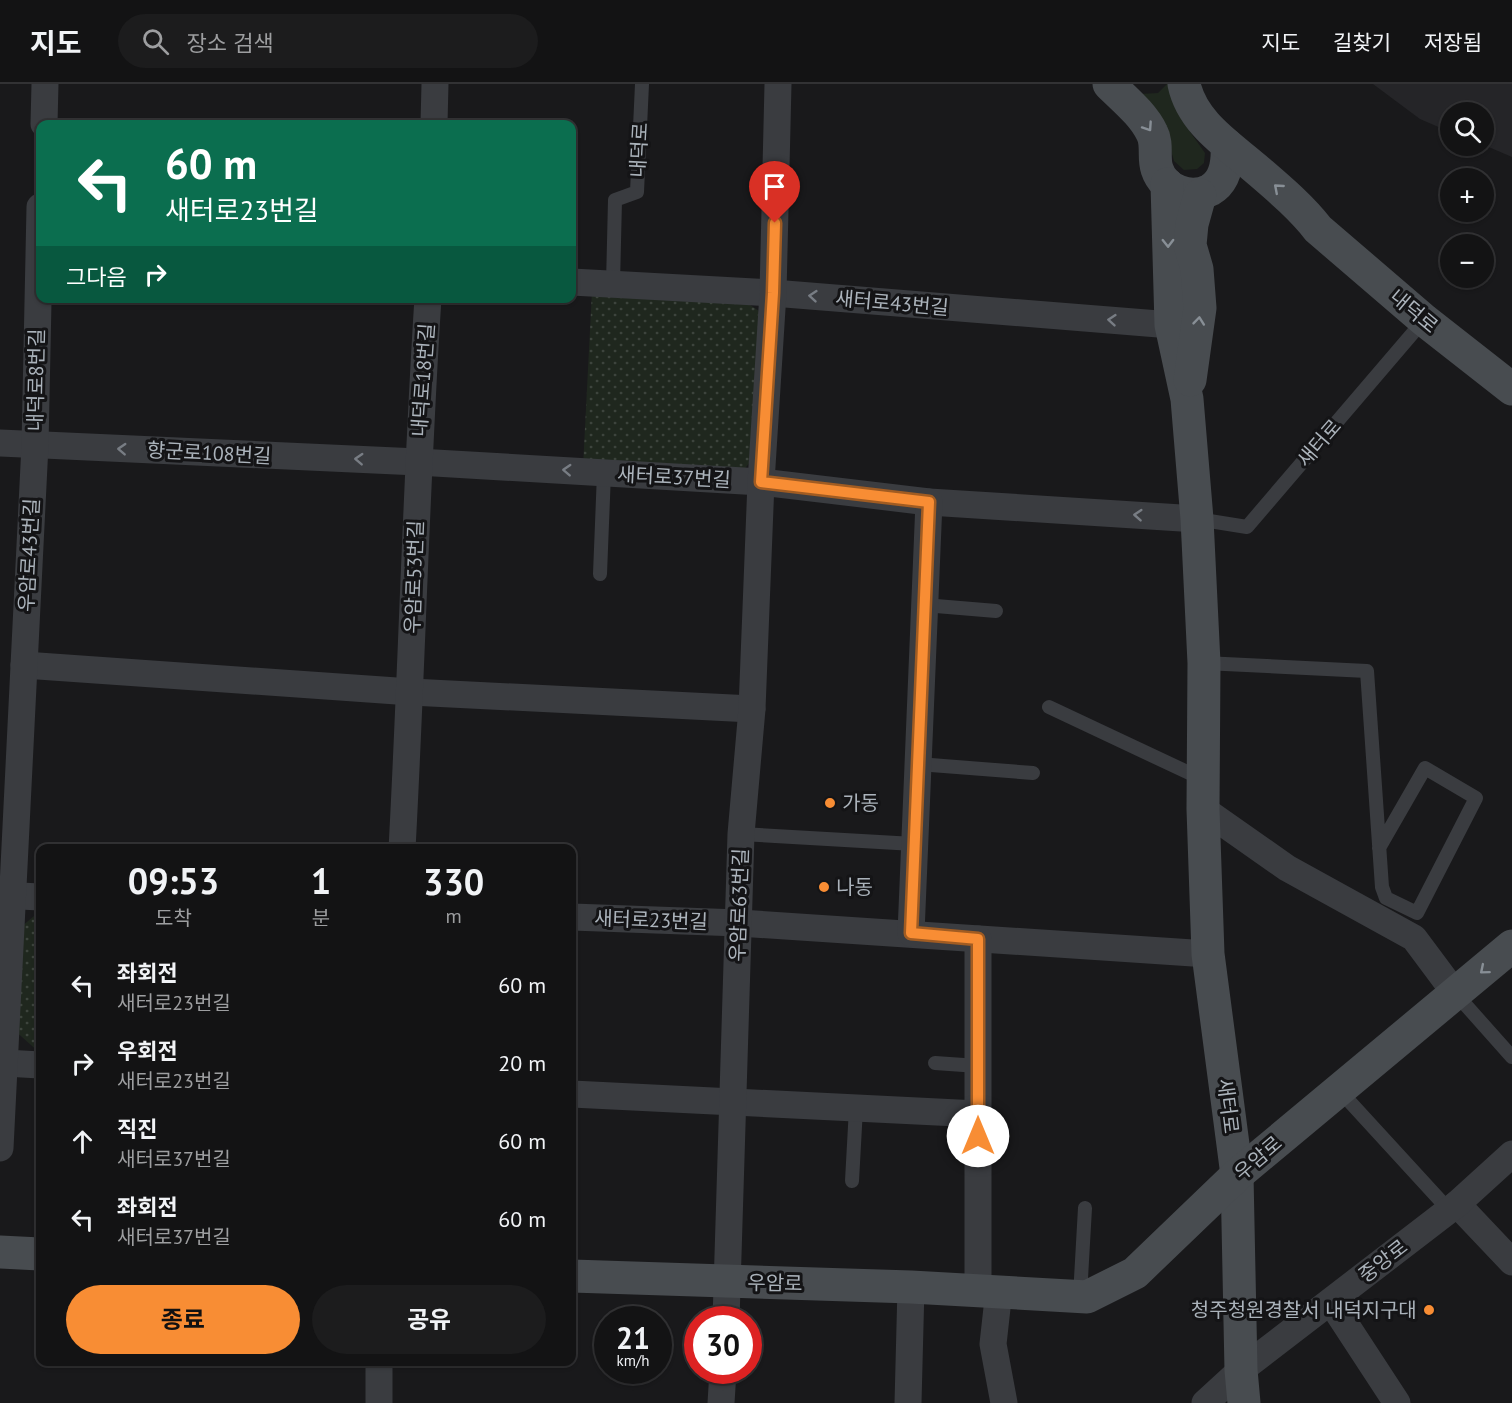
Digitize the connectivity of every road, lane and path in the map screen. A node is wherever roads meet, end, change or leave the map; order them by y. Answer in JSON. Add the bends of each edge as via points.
{"nodes":[{"id":1,"x":45,"y":84,"type":"edge"},
{"id":2,"x":435,"y":84,"type":"edge"},
{"id":3,"x":642,"y":84,"type":"edge"},
{"id":4,"x":778,"y":84,"type":"edge"},
{"id":5,"x":1109,"y":84,"type":"edge"},
{"id":6,"x":1119,"y":84,"type":"edge"},
{"id":7,"x":1127,"y":84,"type":"edge"},
{"id":8,"x":1184,"y":84,"type":"edge"},
{"id":9,"x":44,"y":120,"type":"edge"},
{"id":10,"x":434,"y":120,"type":"edge"},
{"id":11,"x":1226,"y":159,"type":"junction"},
{"id":12,"x":1167,"y":184,"type":"junction"},
{"id":13,"x":1200,"y":195,"type":"junction"},
{"id":14,"x":576,"y":282,"type":"edge"},
{"id":15,"x":613,"y":284,"type":"junction"},
{"id":16,"x":773,"y":293,"type":"junction"},
{"id":17,"x":39,"y":303,"type":"edge"},
{"id":18,"x":428,"y":303,"type":"edge"},
{"id":19,"x":1424,"y":320,"type":"junction"},
{"id":20,"x":1171,"y":325,"type":"junction"},
{"id":21,"x":1512,"y":389,"type":"edge"},
{"id":22,"x":1187,"y":399,"type":"junction"},
{"id":23,"x":0,"y":443,"type":"edge"},
{"id":24,"x":35,"y":445,"type":"junction"},
{"id":25,"x":418,"y":462,"type":"junction"},
{"id":26,"x":603,"y":472,"type":"junction"},
{"id":27,"x":761,"y":482,"type":"junction"},
{"id":28,"x":929,"y":502,"type":"junction"},
{"id":29,"x":1197,"y":519,"type":"junction"},
{"id":30,"x":600,"y":574,"type":"dead end"},
{"id":31,"x":924,"y":605,"type":"junction"},
{"id":32,"x":996,"y":611,"type":"dead end"},
{"id":33,"x":1204,"y":663,"type":"junction"},
{"id":34,"x":24,"y":665,"type":"junction"},
{"id":35,"x":411,"y":692,"type":"junction"},
{"id":36,"x":1049,"y":707,"type":"dead end"},
{"id":37,"x":752,"y":709,"type":"junction"},
{"id":38,"x":918,"y":764,"type":"junction"},
{"id":39,"x":1033,"y":773,"type":"dead end"},
{"id":40,"x":1203,"y":795,"type":"junction"},
{"id":41,"x":741,"y":834,"type":"junction"},
{"id":42,"x":402,"y":844,"type":"edge"},
{"id":43,"x":915,"y":844,"type":"junction"},
{"id":44,"x":1379,"y":848,"type":"junction"},
{"id":45,"x":6,"y":895,"type":"edge"},
{"id":46,"x":36,"y":897,"type":"edge"},
{"id":47,"x":576,"y":917,"type":"edge"},
{"id":48,"x":739,"y":923,"type":"junction"},
{"id":49,"x":911,"y":933,"type":"junction"},
{"id":50,"x":978,"y":939,"type":"junction"},
{"id":51,"x":1512,"y":946,"type":"edge"},
{"id":52,"x":1208,"y":954,"type":"junction"},
{"id":53,"x":1455,"y":993,"type":"junction"},
{"id":54,"x":1512,"y":1057,"type":"edge"},
{"id":55,"x":5,"y":1063,"type":"junction"},
{"id":56,"x":935,"y":1063,"type":"dead end"},
{"id":57,"x":36,"y":1065,"type":"edge"},
{"id":58,"x":978,"y":1066,"type":"junction"},
{"id":59,"x":1338,"y":1090,"type":"junction"},
{"id":60,"x":582,"y":1094,"type":"edge"},
{"id":61,"x":734,"y":1101,"type":"junction"},
{"id":62,"x":856,"y":1108,"type":"junction"},
{"id":63,"x":978,"y":1114,"type":"junction"},
{"id":64,"x":0,"y":1148,"type":"edge"},
{"id":65,"x":1512,"y":1154,"type":"edge"},
{"id":66,"x":1237,"y":1175,"type":"junction"},
{"id":67,"x":852,"y":1181,"type":"dead end"},
{"id":68,"x":1453,"y":1207,"type":"junction"},
{"id":69,"x":1085,"y":1208,"type":"dead end"},
{"id":70,"x":0,"y":1252,"type":"edge"},
{"id":71,"x":36,"y":1254,"type":"edge"},
{"id":72,"x":1512,"y":1262,"type":"edge"},
{"id":73,"x":576,"y":1276,"type":"edge"},
{"id":74,"x":729,"y":1282,"type":"junction"},
{"id":75,"x":911,"y":1287,"type":"junction"},
{"id":76,"x":988,"y":1290,"type":"junction"},
{"id":77,"x":1080,"y":1296,"type":"junction"},
{"id":78,"x":1331,"y":1302,"type":"junction"},
{"id":79,"x":727,"y":1306,"type":"edge"},
{"id":80,"x":379,"y":1366,"type":"edge"},
{"id":81,"x":1241,"y":1370,"type":"junction"},
{"id":82,"x":722,"y":1384,"type":"edge"},
{"id":83,"x":379,"y":1403,"type":"edge"},
{"id":84,"x":720,"y":1403,"type":"edge"},
{"id":85,"x":908,"y":1403,"type":"edge"},
{"id":86,"x":1004,"y":1403,"type":"edge"},
{"id":87,"x":1205,"y":1403,"type":"edge"},
{"id":88,"x":1244,"y":1403,"type":"edge"},
{"id":89,"x":1397,"y":1403,"type":"edge"}],
"edges":[{"from":1,"to":9,"type":"street"},
{"from":2,"to":10,"type":"street"},
{"from":3,"to":15,"type":"lane","name":"내덕로","via":[[638,192],[615,200]]},
{"from":4,"to":16,"type":"street","name":"우암로63번길"},
{"from":5,"to":12,"type":"street","one_way":true,"via":[[1153,133],[1157,172]]},
{"from":6,"to":7,"type":"street"},
{"from":8,"to":11,"type":"street","name":"내덕로","via":[[1197,115]]},
{"from":11,"to":13,"type":"street","via":[[1214,188]]},
{"from":11,"to":19,"type":"street","name":"내덕로","via":[[1304,211],[1318,229]]},
{"from":12,"to":13,"type":"street","via":[[1185,195]]},
{"from":12,"to":20,"type":"street","one_way":true},
{"from":22,"to":13,"type":"street","one_way":true,"via":[[1200,308],[1197,269],[1190,245]]},
{"from":14,"to":15,"type":"street","name":"새터로43번길"},
{"from":15,"to":16,"type":"street","name":"새터로43번길"},
{"from":20,"to":16,"type":"street","name":"새터로43번길","one_way":true},
{"from":16,"to":27,"type":"street","name":"우암로63번길"},
{"from":17,"to":24,"type":"street","name":"내덕로8번길"},
{"from":18,"to":25,"type":"street","name":"내덕로18번길"},
{"from":19,"to":21,"type":"street","name":"내덕로"},
{"from":19,"to":29,"type":"lane","name":"새터로","via":[[1247,527]]},
{"from":20,"to":22,"type":"street"},
{"from":22,"to":29,"type":"street","name":"새터로"},
{"from":23,"to":24,"type":"street","name":"향군로108번길"},
{"from":25,"to":24,"type":"street","name":"향군로108번길","one_way":true},
{"from":24,"to":34,"type":"street","name":"우암로43번길"},
{"from":26,"to":25,"type":"street","name":"새터로37번길","one_way":true},
{"from":25,"to":35,"type":"street","name":"우암로53번길"},
{"from":26,"to":27,"type":"street","name":"새터로37번길"},
{"from":26,"to":30,"type":"lane"},
{"from":27,"to":28,"type":"street","name":"새터로37번길"},
{"from":27,"to":37,"type":"street","name":"우암로63번길"},
{"from":29,"to":28,"type":"street","name":"새터로37번길","one_way":true},
{"from":28,"to":31,"type":"street"},
{"from":29,"to":33,"type":"street","name":"새터로"},
{"from":31,"to":32,"type":"lane"},
{"from":31,"to":38,"type":"street"},
{"from":33,"to":40,"type":"street","name":"새터로"},
{"from":33,"to":44,"type":"lane","via":[[1367,671]]},
{"from":34,"to":35,"type":"street"},
{"from":34,"to":45,"type":"street","name":"우암로43번길"},
{"from":35,"to":37,"type":"street"},
{"from":35,"to":42,"type":"street","name":"우암로53번길"},
{"from":36,"to":40,"type":"lane"},
{"from":37,"to":41,"type":"street","name":"우암로63번길"},
{"from":38,"to":39,"type":"lane"},
{"from":38,"to":43,"type":"street"},
{"from":40,"to":52,"type":"street","name":"새터로"},
{"from":40,"to":53,"type":"street","via":[[1287,868],[1414,938]]},
{"from":41,"to":43,"type":"lane"},
{"from":41,"to":48,"type":"street","name":"우암로63번길"},
{"from":43,"to":49,"type":"street"},
{"from":44,"to":44,"type":"lane","via":[[1386,898],[1417,913],[1476,798],[1425,768]]},
{"from":45,"to":46,"type":"street"},
{"from":45,"to":55,"type":"street","name":"우암로43번길"},
{"from":47,"to":48,"type":"street","name":"새터로23번길"},
{"from":48,"to":49,"type":"street","name":"새터로23번길"},
{"from":48,"to":61,"type":"street","name":"우암로63번길"},
{"from":49,"to":50,"type":"street","name":"새터로23번길"},
{"from":50,"to":52,"type":"street","name":"새터로23번길"},
{"from":50,"to":58,"type":"street"},
{"from":51,"to":53,"type":"street","name":"우암로","one_way":true},
{"from":52,"to":66,"type":"street","name":"새터로"},
{"from":53,"to":54,"type":"lane"},
{"from":53,"to":59,"type":"street","name":"우암로"},
{"from":55,"to":57,"type":"street"},
{"from":55,"to":64,"type":"street","name":"우암로43번길"},
{"from":56,"to":58,"type":"lane"},
{"from":58,"to":63,"type":"street"},
{"from":59,"to":66,"type":"street","name":"우암로"},
{"from":59,"to":68,"type":"lane"},
{"from":60,"to":61,"type":"street"},
{"from":61,"to":62,"type":"street"},
{"from":61,"to":74,"type":"street","name":"우암로63번길"},
{"from":62,"to":63,"type":"street"},
{"from":62,"to":67,"type":"lane"},
{"from":63,"to":76,"type":"street"},
{"from":65,"to":68,"type":"street","name":"중앙로"},
{"from":66,"to":77,"type":"street","name":"우암로","via":[[1135,1273],[1087,1297]]},
{"from":66,"to":81,"type":"street","name":"새터로"},
{"from":68,"to":72,"type":"street"},
{"from":68,"to":78,"type":"street","name":"중앙로"},
{"from":69,"to":77,"type":"lane"},
{"from":70,"to":71,"type":"street"},
{"from":73,"to":74,"type":"street","name":"우암로"},
{"from":74,"to":75,"type":"street","name":"우암로"},
{"from":74,"to":79,"type":"street","name":"우암로63번길"},
{"from":75,"to":76,"type":"street","name":"우암로"},
{"from":75,"to":85,"type":"street"},
{"from":76,"to":77,"type":"street","name":"우암로"},
{"from":76,"to":86,"type":"street"},
{"from":78,"to":81,"type":"street","name":"중앙로"},
{"from":78,"to":89,"type":"street"},
{"from":80,"to":83,"type":"street"},
{"from":81,"to":87,"type":"street","name":"중앙로"},
{"from":81,"to":88,"type":"street","name":"새터로"},
{"from":82,"to":84,"type":"street"}]}
